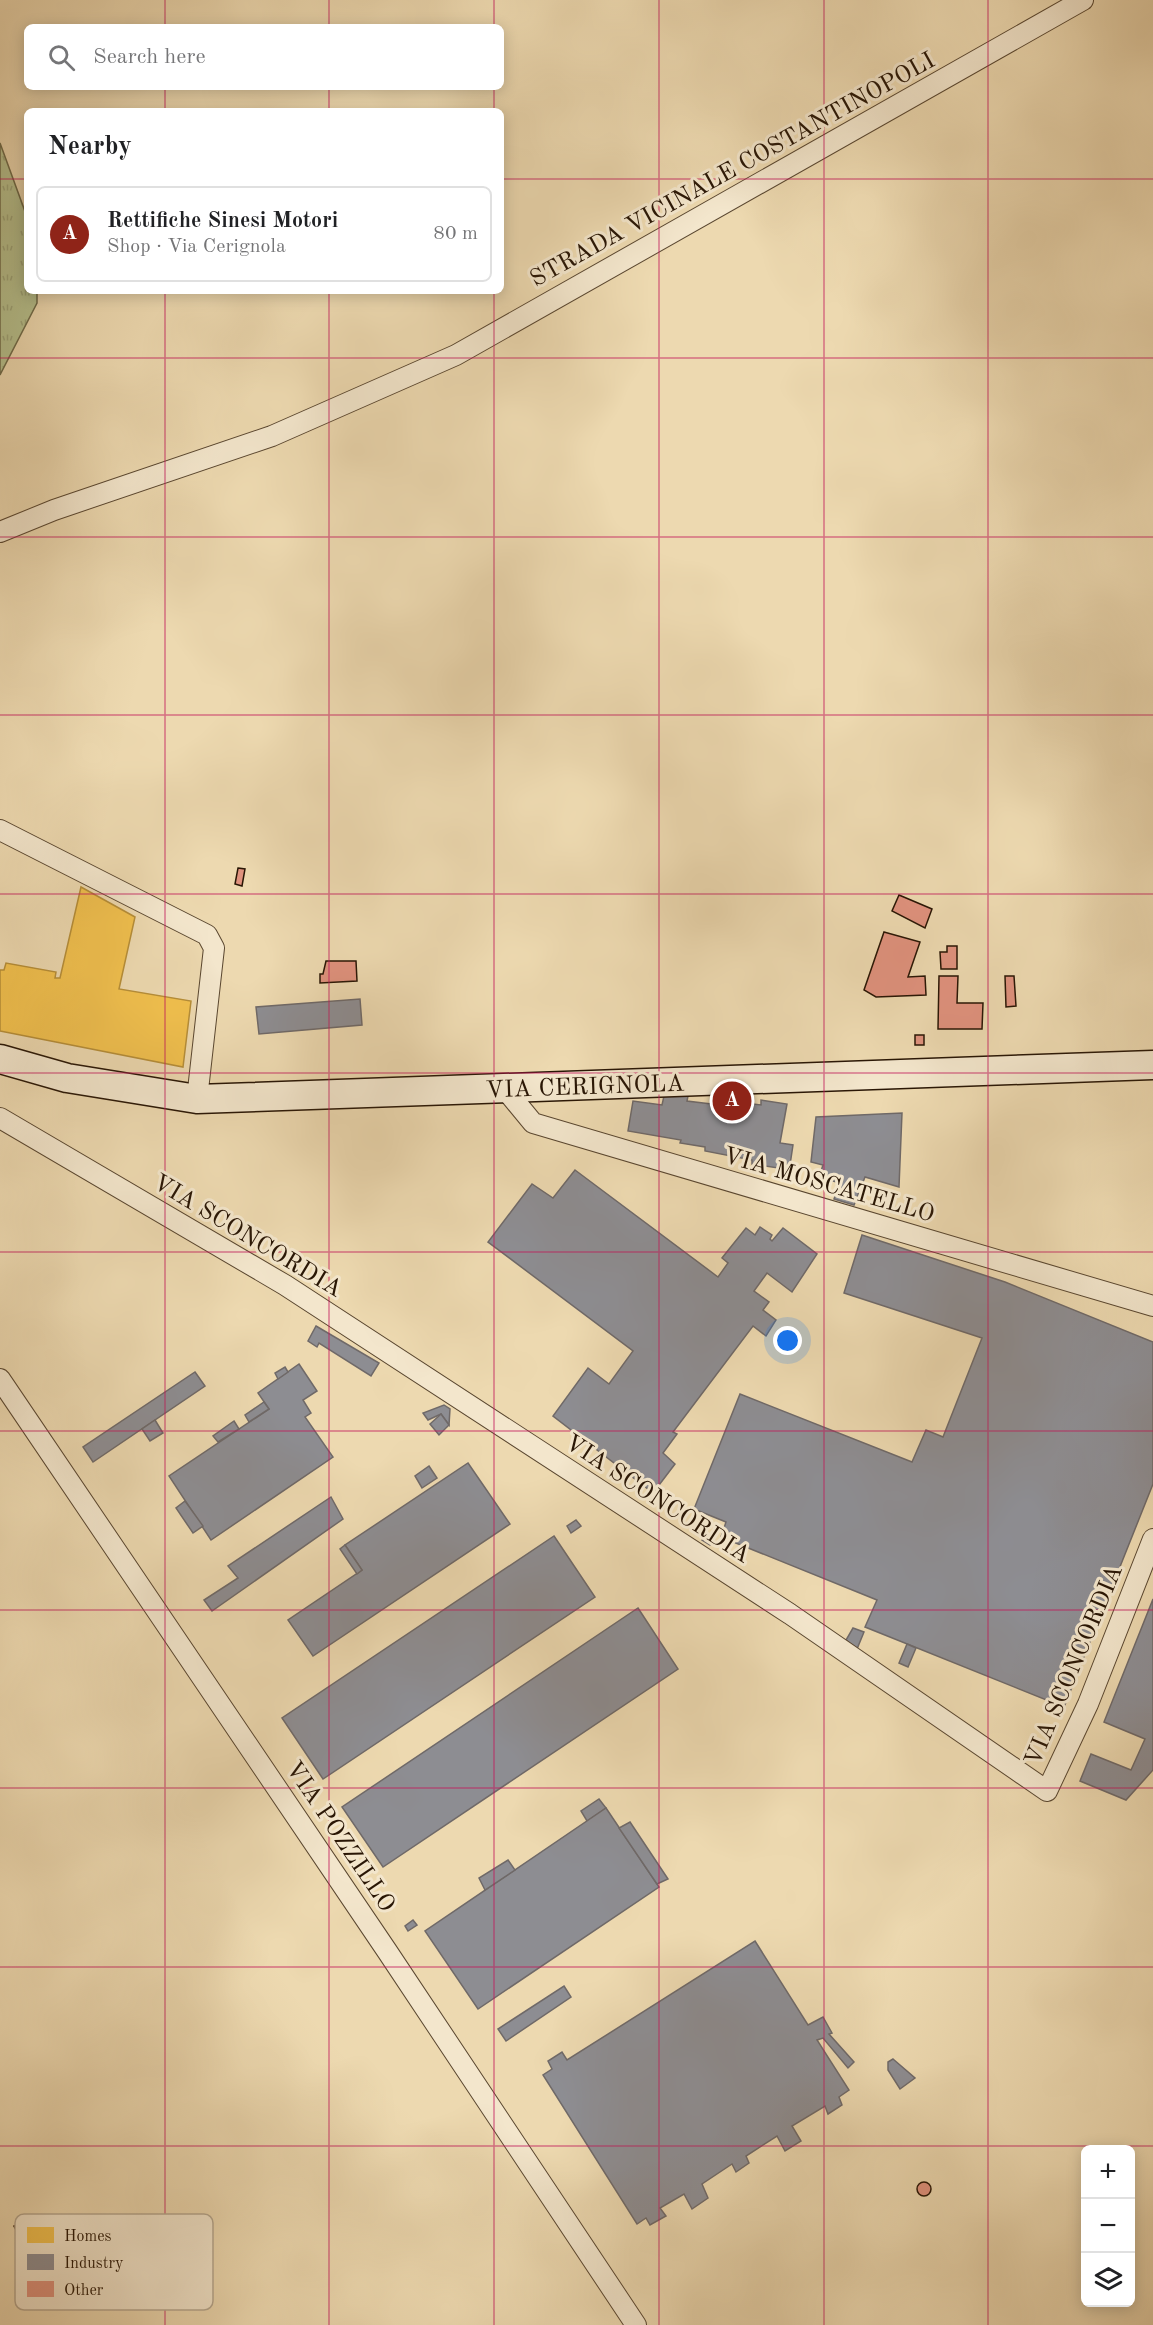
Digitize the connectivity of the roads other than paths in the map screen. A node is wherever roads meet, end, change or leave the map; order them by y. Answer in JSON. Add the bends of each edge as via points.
{"nodes":[{"id":1,"x":1083,"y":0,"type":"edge"},
{"id":2,"x":0,"y":532,"type":"edge"},
{"id":3,"x":0,"y":830,"type":"edge"},
{"id":4,"x":0,"y":1059,"type":"edge"},
{"id":5,"x":1153,"y":1065,"type":"edge"},
{"id":6,"x":505,"y":1089,"type":"junction"},
{"id":7,"x":198,"y":1099,"type":"junction"},
{"id":8,"x":0,"y":1118,"type":"edge"},
{"id":9,"x":1153,"y":1306,"type":"edge"},
{"id":10,"x":0,"y":1379,"type":"edge"},
{"id":11,"x":1153,"y":1539,"type":"edge"},
{"id":12,"x":636,"y":2325,"type":"edge"}],
"edges":[{"from":1,"to":2,"type":"street","name":"STRADA VICINALE COSTANTINOPOLI","via":[[456,355],[272,436]]},
{"from":3,"to":7,"type":"street","via":[[207,935],[214,948]]},
{"from":4,"to":7,"type":"street","name":"VIA CERIGNOLA","via":[[67,1078]]},
{"from":5,"to":6,"type":"street","name":"VIA CERIGNOLA"},
{"from":6,"to":7,"type":"street","name":"VIA CERIGNOLA"},
{"from":6,"to":9,"type":"street","name":"VIA MOSCATELLO","via":[[533,1123]]},
{"from":8,"to":11,"type":"street","name":"VIA SCONCORDIA","via":[[285,1285],[790,1614],[1047,1791],[1088,1704]]},
{"from":10,"to":12,"type":"street","name":"VIA POZZILLO"}]}
